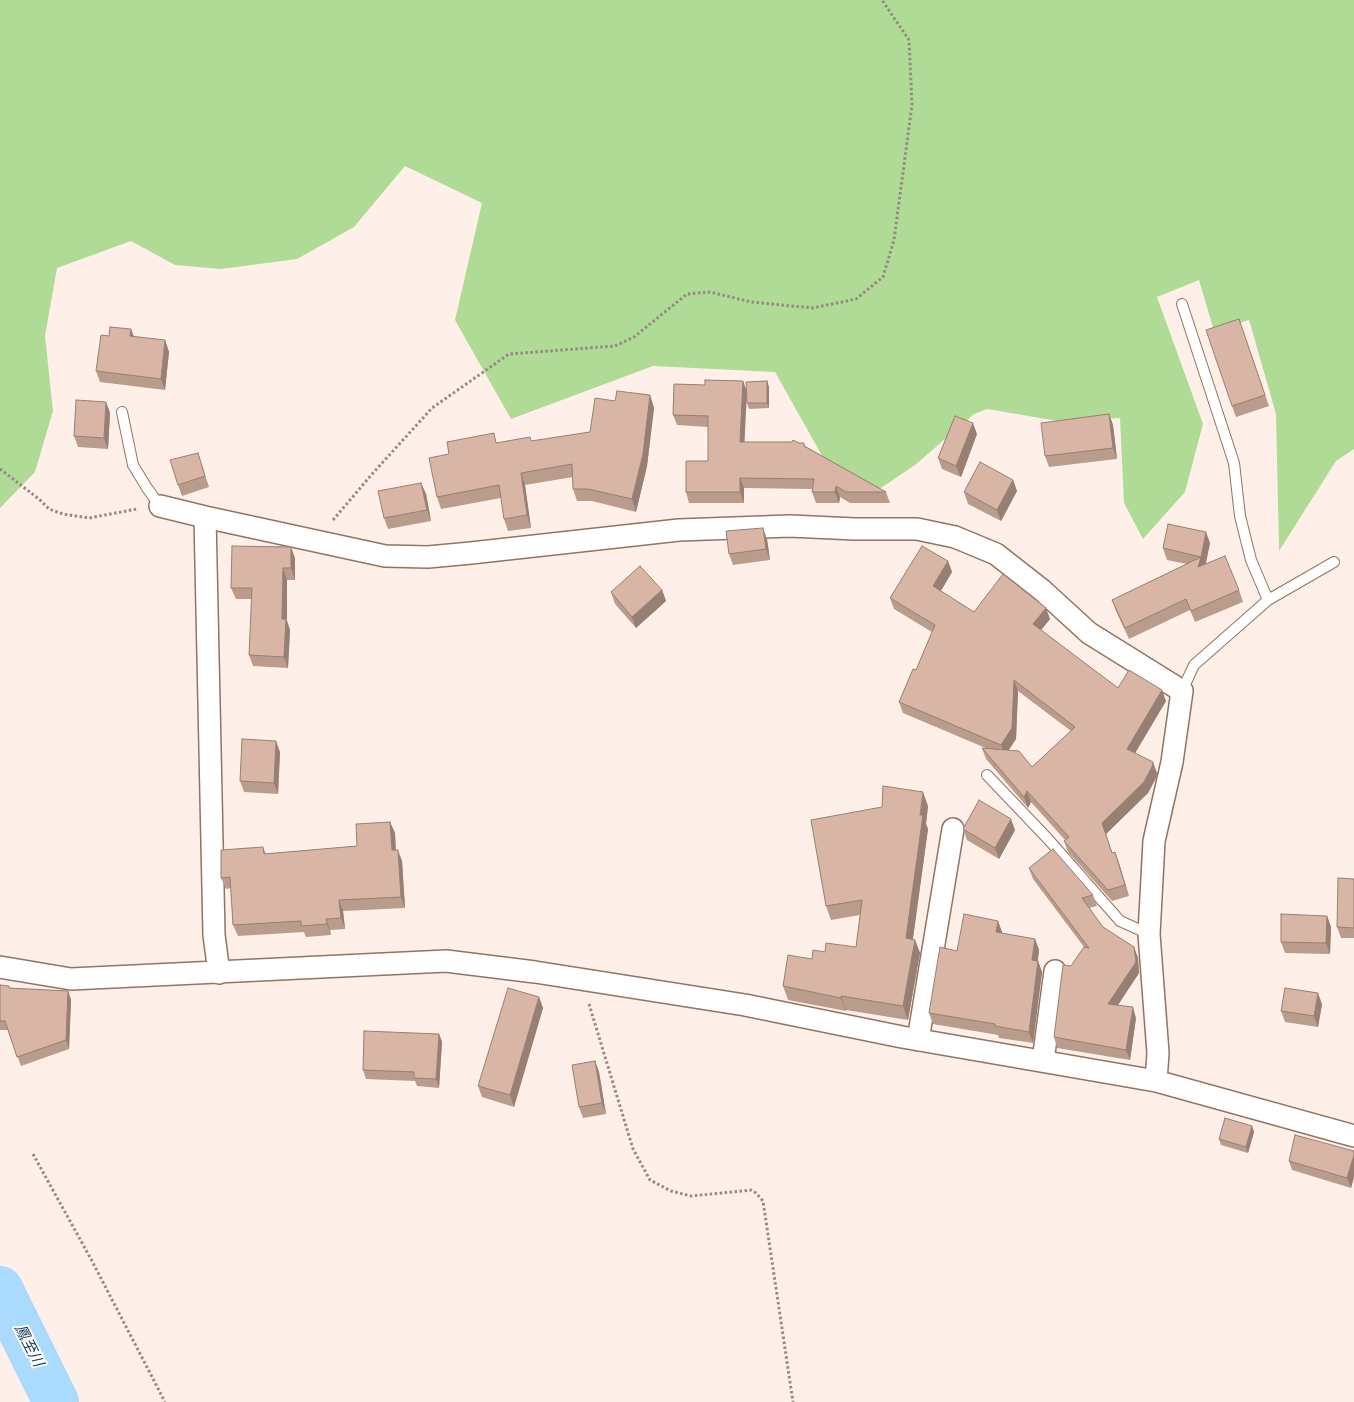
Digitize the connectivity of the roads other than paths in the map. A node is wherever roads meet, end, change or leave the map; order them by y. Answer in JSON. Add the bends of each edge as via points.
{"nodes":[{"id":1,"x":1182,"y":304,"type":"dead end"},
{"id":2,"x":122,"y":412,"type":"dead end"},
{"id":3,"x":160,"y":506,"type":"joint"},
{"id":4,"x":205,"y":516,"type":"junction"},
{"id":5,"x":1334,"y":562,"type":"dead end"},
{"id":6,"x":1268,"y":600,"type":"junction"},
{"id":7,"x":1182,"y":691,"type":"junction"},
{"id":8,"x":987,"y":775,"type":"dead end"},
{"id":9,"x":953,"y":829,"type":"dead end"},
{"id":10,"x":1149,"y":934,"type":"junction"},
{"id":11,"x":0,"y":967,"type":"edge"},
{"id":12,"x":1055,"y":971,"type":"dead end"},
{"id":13,"x":219,"y":973,"type":"junction"},
{"id":14,"x":918,"y":1040,"type":"junction"},
{"id":15,"x":1043,"y":1061,"type":"junction"},
{"id":16,"x":1156,"y":1081,"type":"junction"},
{"id":17,"x":1354,"y":1136,"type":"edge"}],
"edges":[{"from":1,"to":6,"type":"lane","via":[[1234,464],[1240,516],[1251,560]]},
{"from":2,"to":3,"type":"lane","via":[[133,466]]},
{"from":3,"to":4,"type":"street"},
{"from":4,"to":7,"type":"street","via":[[385,556],[428,557],[678,530],[790,526],[916,529],[955,537],[996,554],[1089,633]]},
{"from":4,"to":13,"type":"street","via":[[214,935]]},
{"from":5,"to":6,"type":"lane"},
{"from":6,"to":7,"type":"lane","via":[[1194,665]]},
{"from":7,"to":10,"type":"street","via":[[1172,762],[1154,841]]},
{"from":8,"to":10,"type":"lane","via":[[1120,921]]},
{"from":9,"to":14,"type":"street"},
{"from":10,"to":16,"type":"street","via":[[1158,1054]]},
{"from":11,"to":13,"type":"street","via":[[72,979]]},
{"from":12,"to":15,"type":"street"},
{"from":13,"to":14,"type":"street","via":[[446,961],[745,1006]]},
{"from":14,"to":15,"type":"street"},
{"from":15,"to":16,"type":"street"},
{"from":16,"to":17,"type":"street"}]}
